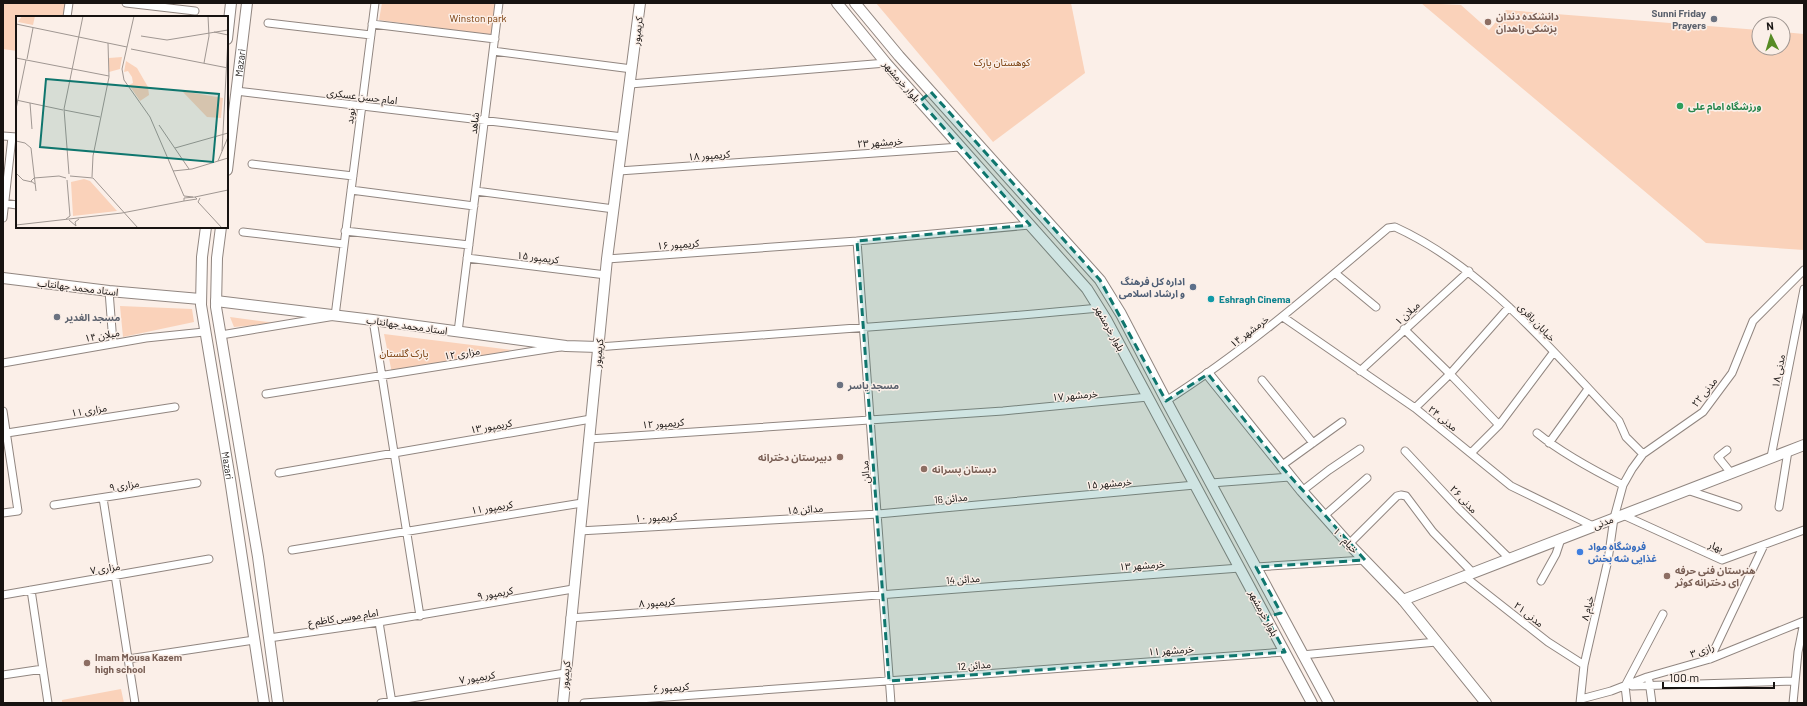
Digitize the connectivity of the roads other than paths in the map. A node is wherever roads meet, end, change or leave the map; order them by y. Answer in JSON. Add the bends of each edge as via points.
{"nodes":[{"id":1,"x":69,"y":3,"type":"edge"},
{"id":2,"x":126,"y":3,"type":"edge"},
{"id":3,"x":231,"y":3,"type":"edge"},
{"id":4,"x":247,"y":3,"type":"edge"},
{"id":5,"x":375,"y":3,"type":"edge"},
{"id":6,"x":499,"y":3,"type":"edge"},
{"id":7,"x":640,"y":3,"type":"edge"},
{"id":8,"x":837,"y":3,"type":"edge"},
{"id":9,"x":855,"y":3,"type":"edge"},
{"id":10,"x":195,"y":11,"type":"dead end"},
{"id":11,"x":67,"y":16,"type":"edge"},
{"id":12,"x":268,"y":22,"type":"dead end"},
{"id":13,"x":372,"y":24,"type":"junction"},
{"id":14,"x":228,"y":30,"type":"edge"},
{"id":15,"x":371,"y":35,"type":"junction"},
{"id":16,"x":495,"y":39,"type":"junction"},
{"id":17,"x":493,"y":51,"type":"junction"},
{"id":18,"x":886,"y":63,"type":"junction"},
{"id":19,"x":632,"y":69,"type":"junction"},
{"id":20,"x":630,"y":84,"type":"junction"},
{"id":21,"x":236,"y":92,"type":"junction"},
{"id":22,"x":931,"y":92,"type":"junction"},
{"id":23,"x":920,"y":101,"type":"junction"},
{"id":24,"x":362,"y":106,"type":"junction"},
{"id":25,"x":485,"y":120,"type":"junction"},
{"id":26,"x":3,"y":136,"type":"edge"},
{"id":27,"x":15,"y":137,"type":"edge"},
{"id":28,"x":623,"y":137,"type":"junction"},
{"id":29,"x":960,"y":147,"type":"junction"},
{"id":30,"x":800,"y":158,"type":"joint"},
{"id":31,"x":228,"y":161,"type":"edge"},
{"id":32,"x":252,"y":164,"type":"dead end"},
{"id":33,"x":619,"y":171,"type":"junction"},
{"id":34,"x":352,"y":176,"type":"junction"},
{"id":35,"x":351,"y":190,"type":"junction"},
{"id":36,"x":476,"y":191,"type":"junction"},
{"id":37,"x":4,"y":204,"type":"edge"},
{"id":38,"x":16,"y":205,"type":"edge"},
{"id":39,"x":474,"y":206,"type":"junction"},
{"id":40,"x":614,"y":209,"type":"junction"},
{"id":41,"x":3,"y":218,"type":"edge"},
{"id":42,"x":1030,"y":225,"type":"junction"},
{"id":43,"x":1395,"y":227,"type":"joint"},
{"id":44,"x":206,"y":228,"type":"edge"},
{"id":45,"x":221,"y":228,"type":"edge"},
{"id":46,"x":345,"y":231,"type":"junction"},
{"id":47,"x":243,"y":232,"type":"dead end"},
{"id":48,"x":857,"y":241,"type":"junction"},
{"id":49,"x":344,"y":244,"type":"junction"},
{"id":50,"x":469,"y":246,"type":"junction"},
{"id":51,"x":467,"y":258,"type":"junction"},
{"id":52,"x":607,"y":259,"type":"junction"},
{"id":53,"x":1804,"y":270,"type":"edge"},
{"id":54,"x":1469,"y":271,"type":"junction"},
{"id":55,"x":1335,"y":273,"type":"junction"},
{"id":56,"x":606,"y":275,"type":"junction"},
{"id":57,"x":3,"y":278,"type":"edge"},
{"id":58,"x":1804,"y":288,"type":"edge"},
{"id":59,"x":109,"y":291,"type":"junction"},
{"id":60,"x":200,"y":299,"type":"junction"},
{"id":61,"x":216,"y":301,"type":"junction"},
{"id":62,"x":1376,"y":307,"type":"dead end"},
{"id":63,"x":1509,"y":307,"type":"junction"},
{"id":64,"x":1099,"y":308,"type":"junction"},
{"id":65,"x":335,"y":316,"type":"junction"},
{"id":66,"x":1283,"y":317,"type":"junction"},
{"id":67,"x":373,"y":320,"type":"junction"},
{"id":68,"x":863,"y":326,"type":"junction"},
{"id":69,"x":1404,"y":329,"type":"junction"},
{"id":70,"x":204,"y":332,"type":"junction"},
{"id":71,"x":458,"y":332,"type":"junction"},
{"id":72,"x":221,"y":335,"type":"junction"},
{"id":73,"x":113,"y":343,"type":"junction"},
{"id":74,"x":566,"y":346,"type":"junction"},
{"id":75,"x":598,"y":347,"type":"junction"},
{"id":76,"x":1553,"y":353,"type":"junction"},
{"id":77,"x":3,"y":363,"type":"edge"},
{"id":78,"x":1360,"y":370,"type":"junction"},
{"id":79,"x":1208,"y":374,"type":"junction"},
{"id":80,"x":1450,"y":374,"type":"junction"},
{"id":81,"x":382,"y":376,"type":"junction"},
{"id":82,"x":1262,"y":380,"type":"dead end"},
{"id":83,"x":1588,"y":389,"type":"junction"},
{"id":84,"x":266,"y":394,"type":"dead end"},
{"id":85,"x":1148,"y":397,"type":"junction"},
{"id":86,"x":1166,"y":401,"type":"junction"},
{"id":87,"x":175,"y":407,"type":"dead end"},
{"id":88,"x":1415,"y":408,"type":"junction"},
{"id":89,"x":3,"y":411,"type":"edge"},
{"id":90,"x":591,"y":420,"type":"junction"},
{"id":91,"x":871,"y":420,"type":"junction"},
{"id":92,"x":1342,"y":422,"type":"dead end"},
{"id":93,"x":1499,"y":425,"type":"junction"},
{"id":94,"x":6,"y":433,"type":"junction"},
{"id":95,"x":1537,"y":433,"type":"dead end"},
{"id":96,"x":589,"y":439,"type":"junction"},
{"id":97,"x":1313,"y":443,"type":"junction"},
{"id":98,"x":1550,"y":443,"type":"junction"},
{"id":99,"x":1804,"y":444,"type":"edge"},
{"id":100,"x":1360,"y":449,"type":"dead end"},
{"id":101,"x":1727,"y":450,"type":"dead end"},
{"id":102,"x":1405,"y":451,"type":"dead end"},
{"id":103,"x":1788,"y":451,"type":"junction"},
{"id":104,"x":394,"y":453,"type":"junction"},
{"id":105,"x":1471,"y":453,"type":"junction"},
{"id":106,"x":1643,"y":454,"type":"junction"},
{"id":107,"x":1771,"y":457,"type":"junction"},
{"id":108,"x":1281,"y":466,"type":"junction"},
{"id":109,"x":279,"y":473,"type":"dead end"},
{"id":110,"x":1731,"y":473,"type":"junction"},
{"id":111,"x":1290,"y":476,"type":"junction"},
{"id":112,"x":1367,"y":478,"type":"dead end"},
{"id":113,"x":197,"y":483,"type":"dead end"},
{"id":114,"x":1211,"y":483,"type":"junction"},
{"id":115,"x":1195,"y":485,"type":"junction"},
{"id":116,"x":1623,"y":485,"type":"junction"},
{"id":117,"x":1687,"y":490,"type":"junction"},
{"id":118,"x":1302,"y":491,"type":"junction"},
{"id":119,"x":103,"y":498,"type":"junction"},
{"id":120,"x":1025,"y":501,"type":"joint"},
{"id":121,"x":582,"y":503,"type":"junction"},
{"id":122,"x":54,"y":506,"type":"dead end"},
{"id":123,"x":1738,"y":507,"type":"dead end"},
{"id":124,"x":1779,"y":507,"type":"dead end"},
{"id":125,"x":3,"y":513,"type":"edge"},
{"id":126,"x":878,"y":514,"type":"junction"},
{"id":127,"x":1324,"y":516,"type":"junction"},
{"id":128,"x":1619,"y":517,"type":"junction"},
{"id":129,"x":733,"y":523,"type":"joint"},
{"id":130,"x":1593,"y":526,"type":"junction"},
{"id":131,"x":1804,"y":530,"type":"edge"},
{"id":132,"x":579,"y":531,"type":"junction"},
{"id":133,"x":406,"y":532,"type":"junction"},
{"id":134,"x":1561,"y":539,"type":"junction"},
{"id":135,"x":1349,"y":544,"type":"junction"},
{"id":136,"x":1764,"y":545,"type":"junction"},
{"id":137,"x":292,"y":550,"type":"dead end"},
{"id":138,"x":209,"y":559,"type":"dead end"},
{"id":139,"x":1510,"y":559,"type":"junction"},
{"id":140,"x":1365,"y":560,"type":"junction"},
{"id":141,"x":1256,"y":567,"type":"junction"},
{"id":142,"x":1240,"y":568,"type":"junction"},
{"id":143,"x":1469,"y":575,"type":"junction"},
{"id":144,"x":115,"y":577,"type":"junction"},
{"id":145,"x":1540,"y":581,"type":"dead end"},
{"id":146,"x":1045,"y":583,"type":"joint"},
{"id":147,"x":573,"y":589,"type":"junction"},
{"id":148,"x":31,"y":590,"type":"junction"},
{"id":149,"x":3,"y":595,"type":"edge"},
{"id":150,"x":883,"y":595,"type":"junction"},
{"id":151,"x":1403,"y":600,"type":"junction"},
{"id":152,"x":745,"y":605,"type":"joint"},
{"id":153,"x":1281,"y":613,"type":"junction"},
{"id":154,"x":1663,"y":614,"type":"dead end"},
{"id":155,"x":420,"y":616,"type":"junction"},
{"id":156,"x":1266,"y":617,"type":"junction"},
{"id":157,"x":570,"y":618,"type":"junction"},
{"id":158,"x":379,"y":622,"type":"junction"},
{"id":159,"x":1804,"y":622,"type":"edge"},
{"id":160,"x":269,"y":638,"type":"junction"},
{"id":161,"x":254,"y":640,"type":"junction"},
{"id":162,"x":1436,"y":642,"type":"junction"},
{"id":163,"x":1285,"y":652,"type":"junction"},
{"id":164,"x":1302,"y":655,"type":"junction"},
{"id":165,"x":128,"y":659,"type":"junction"},
{"id":166,"x":1710,"y":659,"type":"junction"},
{"id":167,"x":1584,"y":665,"type":"junction"},
{"id":168,"x":1059,"y":668,"type":"joint"},
{"id":169,"x":43,"y":669,"type":"junction"},
{"id":170,"x":566,"y":673,"type":"junction"},
{"id":171,"x":3,"y":675,"type":"edge"},
{"id":172,"x":1647,"y":677,"type":"junction"},
{"id":173,"x":1794,"y":680,"type":"junction"},
{"id":174,"x":889,"y":681,"type":"junction"},
{"id":175,"x":1650,"y":685,"type":"junction"},
{"id":176,"x":1626,"y":686,"type":"junction"},
{"id":177,"x":760,"y":690,"type":"joint"},
{"id":178,"x":1580,"y":701,"type":"edge"},
{"id":179,"x":392,"y":702,"type":"edge"},
{"id":180,"x":48,"y":703,"type":"edge"},
{"id":181,"x":135,"y":703,"type":"edge"},
{"id":182,"x":264,"y":703,"type":"edge"},
{"id":183,"x":278,"y":703,"type":"edge"},
{"id":184,"x":381,"y":703,"type":"edge"},
{"id":185,"x":563,"y":703,"type":"edge"},
{"id":186,"x":584,"y":703,"type":"edge"},
{"id":187,"x":891,"y":703,"type":"edge"},
{"id":188,"x":1312,"y":703,"type":"edge"},
{"id":189,"x":1329,"y":703,"type":"edge"},
{"id":190,"x":1486,"y":703,"type":"edge"},
{"id":191,"x":1627,"y":703,"type":"edge"},
{"id":192,"x":1652,"y":703,"type":"edge"},
{"id":193,"x":1793,"y":703,"type":"edge"}],
"edges":[{"from":1,"to":11,"type":"street"},
{"from":2,"to":10,"type":"street"},
{"from":3,"to":14,"type":"main road","name":"Mazari"},
{"from":4,"to":21,"type":"main road","name":"Mazari"},
{"from":5,"to":13,"type":"street","name":"نوید"},
{"from":6,"to":16,"type":"street","name":"شاهد"},
{"from":7,"to":19,"type":"main road","name":"کریمپور"},
{"from":8,"to":18,"type":"main road","name":"بلوار خرمشهر"},
{"from":9,"to":22,"type":"main road","name":"بلوار خرمشهر"},
{"from":12,"to":15,"type":"street"},
{"from":13,"to":15,"type":"street","name":"نوید"},
{"from":13,"to":16,"type":"street"},
{"from":15,"to":24,"type":"street","name":"نوید"},
{"from":16,"to":17,"type":"street","name":"شاهد"},
{"from":17,"to":19,"type":"street"},
{"from":17,"to":25,"type":"street","name":"شاهد"},
{"from":18,"to":20,"type":"street"},
{"from":18,"to":23,"type":"main road","name":"بلوار خرمشهر"},
{"from":19,"to":20,"type":"main road","name":"کریمپور"},
{"from":20,"to":28,"type":"main road","name":"کریمپور"},
{"from":21,"to":24,"type":"street","name":"امام حسن عسکری"},
{"from":21,"to":31,"type":"main road","name":"Mazari"},
{"from":22,"to":23,"type":"main road"},
{"from":22,"to":86,"type":"main road","name":"بلوار خرمشهر","via":[[1100,280],[1121,314]]},
{"from":23,"to":29,"type":"main road","name":"بلوار خرمشهر"},
{"from":24,"to":25,"type":"street","name":"امام حسن عسکری"},
{"from":24,"to":34,"type":"street","name":"نوید"},
{"from":25,"to":28,"type":"street","name":"امام حسن عسکری"},
{"from":25,"to":36,"type":"street","name":"شاهد"},
{"from":26,"to":27,"type":"street"},
{"from":27,"to":37,"type":"street"},
{"from":28,"to":33,"type":"main road","name":"کریمپور"},
{"from":29,"to":30,"type":"street","name":"خرمشهر ۲۳"},
{"from":29,"to":42,"type":"main road","name":"بلوار خرمشهر"},
{"from":30,"to":33,"type":"street","name":"کریمپور ۱۸"},
{"from":32,"to":34,"type":"street"},
{"from":33,"to":40,"type":"main road","name":"کریمپور"},
{"from":34,"to":35,"type":"street","name":"نوید"},
{"from":35,"to":39,"type":"street"},
{"from":35,"to":46,"type":"street","name":"نوید"},
{"from":36,"to":39,"type":"street","name":"شاهد"},
{"from":36,"to":40,"type":"street"},
{"from":37,"to":38,"type":"street"},
{"from":37,"to":41,"type":"street"},
{"from":39,"to":50,"type":"street","name":"شاهد"},
{"from":40,"to":52,"type":"main road","name":"کریمپور"},
{"from":42,"to":48,"type":"street","name":"کریمپور ۱۶"},
{"from":42,"to":64,"type":"main road","name":"بلوار خرمشهر","via":[[1087,289]]},
{"from":43,"to":54,"type":"street","name":"خیابان باقری"},
{"from":43,"to":55,"type":"street","name":"خرمشهر ۱۴","via":[[1388,228]]},
{"from":44,"to":60,"type":"main road","name":"Mazari"},
{"from":45,"to":61,"type":"main road","name":"Mazari"},
{"from":46,"to":49,"type":"street","name":"نوید"},
{"from":46,"to":50,"type":"street"},
{"from":47,"to":49,"type":"street"},
{"from":48,"to":52,"type":"street","name":"کریمپور ۱۶"},
{"from":48,"to":68,"type":"street","name":"مدائن"},
{"from":49,"to":65,"type":"street","name":"نوید"},
{"from":50,"to":51,"type":"street","name":"شاهد"},
{"from":51,"to":56,"type":"street","name":"کریمپور ۱۵"},
{"from":51,"to":71,"type":"street","name":"شاهد"},
{"from":52,"to":56,"type":"main road","name":"کریمپور"},
{"from":53,"to":106,"type":"street","name":"مدنی ۲۲","via":[[1753,321],[1732,373],[1702,412]]},
{"from":54,"to":63,"type":"street","name":"خیابان باقری"},
{"from":54,"to":69,"type":"street","name":"میلان ۱"},
{"from":55,"to":62,"type":"street"},
{"from":55,"to":66,"type":"street","name":"خرمشهر ۱۴"},
{"from":56,"to":75,"type":"main road","name":"کریمپور"},
{"from":57,"to":59,"type":"main road","name":"استاد محمد جهانتاب"},
{"from":58,"to":107,"type":"street","name":"مدنی ۱۸"},
{"from":59,"to":60,"type":"main road","name":"استاد محمد جهانتاب"},
{"from":59,"to":73,"type":"street"},
{"from":60,"to":70,"type":"main road","name":"Mazari"},
{"from":61,"to":65,"type":"main road","name":"استاد محمد جهانتاب"},
{"from":61,"to":72,"type":"main road","name":"Mazari"},
{"from":63,"to":76,"type":"street","name":"خیابان باقری"},
{"from":63,"to":80,"type":"street"},
{"from":64,"to":68,"type":"street"},
{"from":64,"to":85,"type":"main road","name":"بلوار خرمشهر"},
{"from":65,"to":67,"type":"main road","name":"استاد محمد جهانتاب"},
{"from":65,"to":72,"type":"street"},
{"from":66,"to":78,"type":"street","name":"مدنی ۲۴"},
{"from":66,"to":79,"type":"street","name":"خرمشهر ۱۴"},
{"from":67,"to":71,"type":"main road","name":"استاد محمد جهانتاب"},
{"from":67,"to":81,"type":"street"},
{"from":68,"to":75,"type":"street"},
{"from":68,"to":91,"type":"street","name":"مدائن"},
{"from":69,"to":78,"type":"street","name":"میلان ۱"},
{"from":69,"to":80,"type":"street"},
{"from":70,"to":73,"type":"street","name":"میلان ۱۴"},
{"from":70,"to":161,"type":"main road","name":"Mazari","via":[[230,479]]},
{"from":71,"to":74,"type":"main road","name":"استاد محمد جهانتاب"},
{"from":72,"to":160,"type":"main road","name":"Mazari"},
{"from":73,"to":77,"type":"street","name":"میلان ۱۴"},
{"from":74,"to":75,"type":"main road","name":"استاد محمد جهانتاب"},
{"from":74,"to":81,"type":"street","name":"مزاری ۱۲"},
{"from":75,"to":90,"type":"main road","name":"کریمپور"},
{"from":76,"to":83,"type":"street","name":"خیابان باقری"},
{"from":76,"to":93,"type":"street"},
{"from":78,"to":88,"type":"street","name":"مدنی ۲۴"},
{"from":79,"to":86,"type":"street","name":"خرمشهر ۱۴"},
{"from":79,"to":108,"type":"main road","name":"خیام ۱۰"},
{"from":80,"to":88,"type":"street"},
{"from":80,"to":93,"type":"street"},
{"from":81,"to":84,"type":"street","name":"مزاری ۱۲"},
{"from":81,"to":104,"type":"street"},
{"from":82,"to":97,"type":"street"},
{"from":83,"to":98,"type":"street"},
{"from":83,"to":106,"type":"street","name":"خیابان باقری","via":[[1619,421],[1626,438]]},
{"from":85,"to":91,"type":"street","name":"خرمشهر ۱۷","via":[[1003,412]]},
{"from":85,"to":115,"type":"main road","name":"بلوار خرمشهر"},
{"from":86,"to":114,"type":"main road","name":"بلوار خرمشهر"},
{"from":87,"to":94,"type":"street","name":"مزاری ۱۱"},
{"from":88,"to":105,"type":"street","name":"مدنی ۲۴"},
{"from":89,"to":94,"type":"street"},
{"from":90,"to":96,"type":"main road","name":"کریمپور"},
{"from":90,"to":104,"type":"street","name":"کریمپور ۱۳"},
{"from":91,"to":96,"type":"street","name":"کریمپور ۱۲"},
{"from":91,"to":126,"type":"street","name":"مدائن"},
{"from":92,"to":97,"type":"street"},
{"from":93,"to":105,"type":"street"},
{"from":94,"to":125,"type":"street","via":[[18,511]]},
{"from":95,"to":98,"type":"street"},
{"from":96,"to":121,"type":"main road","name":"کریمپور"},
{"from":97,"to":108,"type":"street"},
{"from":98,"to":116,"type":"street"},
{"from":99,"to":103,"type":"main road","name":"مدنی"},
{"from":100,"to":118,"type":"street"},
{"from":101,"to":110,"type":"street","via":[[1718,457]]},
{"from":102,"to":139,"type":"street","name":"مدنی ۲۶"},
{"from":103,"to":107,"type":"main road","name":"مدنی"},
{"from":103,"to":124,"type":"street"},
{"from":104,"to":109,"type":"street","name":"کریمپور ۱۳"},
{"from":104,"to":133,"type":"street"},
{"from":105,"to":130,"type":"street","name":"مدنی ۲۴","via":[[1511,486]]},
{"from":106,"to":116,"type":"street","name":"مدنی ۲۲"},
{"from":107,"to":110,"type":"main road","name":"مدنی"},
{"from":108,"to":111,"type":"main road","name":"خیام ۱۰"},
{"from":110,"to":117,"type":"main road","name":"مدنی"},
{"from":111,"to":114,"type":"street"},
{"from":111,"to":118,"type":"main road","name":"خیام ۱۰"},
{"from":112,"to":127,"type":"street"},
{"from":113,"to":119,"type":"street","name":"مزاری ۹"},
{"from":114,"to":141,"type":"main road","name":"بلوار خرمشهر"},
{"from":115,"to":120,"type":"street","name":"خرمشهر ۱۵"},
{"from":115,"to":142,"type":"main road","name":"بلوار خرمشهر"},
{"from":116,"to":128,"type":"street","name":"مدنی ۲۲"},
{"from":117,"to":123,"type":"street"},
{"from":117,"to":128,"type":"main road","name":"مدنی"},
{"from":118,"to":127,"type":"main road","name":"خیام ۱۰"},
{"from":119,"to":122,"type":"street","name":"مزاری ۹"},
{"from":119,"to":144,"type":"street"},
{"from":120,"to":126,"type":"street","name":"مدائن 16"},
{"from":121,"to":132,"type":"main road","name":"کریمپور"},
{"from":121,"to":133,"type":"street","name":"کریمپور ۱۱"},
{"from":126,"to":129,"type":"street","name":"مدائن ۱۵"},
{"from":126,"to":150,"type":"street","name":"مدائن"},
{"from":127,"to":135,"type":"main road","name":"خیام ۱۰"},
{"from":128,"to":130,"type":"main road","name":"مدنی"},
{"from":128,"to":136,"type":"street","name":"بهار","via":[[1722,560]]},
{"from":128,"to":167,"type":"street","name":"خیام ۸"},
{"from":129,"to":132,"type":"street","name":"کریمپور ۱۰"},
{"from":130,"to":134,"type":"main road","name":"مدنی"},
{"from":131,"to":136,"type":"street","name":"بهار"},
{"from":132,"to":147,"type":"main road","name":"کریمپور"},
{"from":133,"to":137,"type":"street","name":"کریمپور ۱۱"},
{"from":133,"to":155,"type":"street"},
{"from":134,"to":139,"type":"main road","name":"مدنی"},
{"from":134,"to":145,"type":"street","via":[[1556,554]]},
{"from":135,"to":140,"type":"main road","name":"خیام ۱۰"},
{"from":135,"to":143,"type":"street","name":"مدنی ۲۱","via":[[1397,496],[1406,496],[1432,532]]},
{"from":136,"to":166,"type":"street"},
{"from":138,"to":144,"type":"street","name":"مزاری ۷"},
{"from":139,"to":143,"type":"main road","name":"مدنی"},
{"from":140,"to":141,"type":"street"},
{"from":140,"to":151,"type":"main road","name":"خیام ۱۰"},
{"from":141,"to":153,"type":"main road","name":"بلوار خرمشهر"},
{"from":142,"to":146,"type":"street","name":"خرمشهر ۱۳"},
{"from":142,"to":156,"type":"main road","name":"بلوار خرمشهر"},
{"from":143,"to":151,"type":"main road","name":"مدنی"},
{"from":143,"to":167,"type":"street","name":"مدنی ۲۱","via":[[1548,642]]},
{"from":144,"to":148,"type":"street","name":"مزاری ۷"},
{"from":144,"to":165,"type":"street"},
{"from":146,"to":150,"type":"street","name":"مدائن 14"},
{"from":147,"to":155,"type":"street","name":"کریمپور ۹"},
{"from":147,"to":157,"type":"main road","name":"کریمپور"},
{"from":148,"to":149,"type":"street","name":"مزاری ۷"},
{"from":148,"to":169,"type":"street"},
{"from":150,"to":152,"type":"street","name":"مدائن 14"},
{"from":150,"to":174,"type":"street","name":"مدائن"},
{"from":151,"to":162,"type":"main road","name":"خیام ۱۰"},
{"from":152,"to":157,"type":"street","name":"کریمپور ۸"},
{"from":153,"to":156,"type":"main road"},
{"from":153,"to":164,"type":"main road","name":"بلوار خرمشهر"},
{"from":154,"to":176,"type":"street"},
{"from":155,"to":158,"type":"street","name":"امام موسی کاظم ع"},
{"from":156,"to":163,"type":"main road","name":"بلوار خرمشهر"},
{"from":157,"to":170,"type":"main road","name":"کریمپور"},
{"from":158,"to":160,"type":"street","name":"امام موسی کاظم ع"},
{"from":158,"to":179,"type":"street"},
{"from":159,"to":166,"type":"street","name":"رازی ۳"},
{"from":159,"to":173,"type":"street"},
{"from":160,"to":161,"type":"main road"},
{"from":160,"to":183,"type":"main road","name":"Mazari"},
{"from":161,"to":165,"type":"street"},
{"from":161,"to":182,"type":"main road","name":"Mazari"},
{"from":162,"to":164,"type":"street"},
{"from":162,"to":190,"type":"main road","name":"خیام ۱۰"},
{"from":163,"to":168,"type":"street","name":"خرمشهر ۱۱"},
{"from":163,"to":188,"type":"main road","name":"بلوار خرمشهر"},
{"from":164,"to":189,"type":"main road","name":"بلوار خرمشهر"},
{"from":165,"to":181,"type":"street"},
{"from":166,"to":172,"type":"street","name":"رازی ۳"},
{"from":167,"to":178,"type":"street","name":"خیام ۸"},
{"from":168,"to":174,"type":"street","name":"مدائن 12"},
{"from":169,"to":171,"type":"street"},
{"from":169,"to":180,"type":"street"},
{"from":170,"to":179,"type":"street","name":"کریمپور ۷"},
{"from":170,"to":185,"type":"main road","name":"کریمپور"},
{"from":172,"to":175,"type":"street"},
{"from":172,"to":176,"type":"street","name":"رازی ۳"},
{"from":173,"to":175,"type":"street"},
{"from":173,"to":193,"type":"street"},
{"from":174,"to":177,"type":"street","name":"مدائن 12"},
{"from":174,"to":187,"type":"street","name":"مدائن"},
{"from":175,"to":176,"type":"street"},
{"from":175,"to":192,"type":"street"},
{"from":176,"to":178,"type":"street","name":"رازی ۳"},
{"from":176,"to":191,"type":"street"},
{"from":177,"to":186,"type":"street","name":"کریمپور ۶"},
{"from":179,"to":184,"type":"street","name":"کریمپور ۷"}]}
